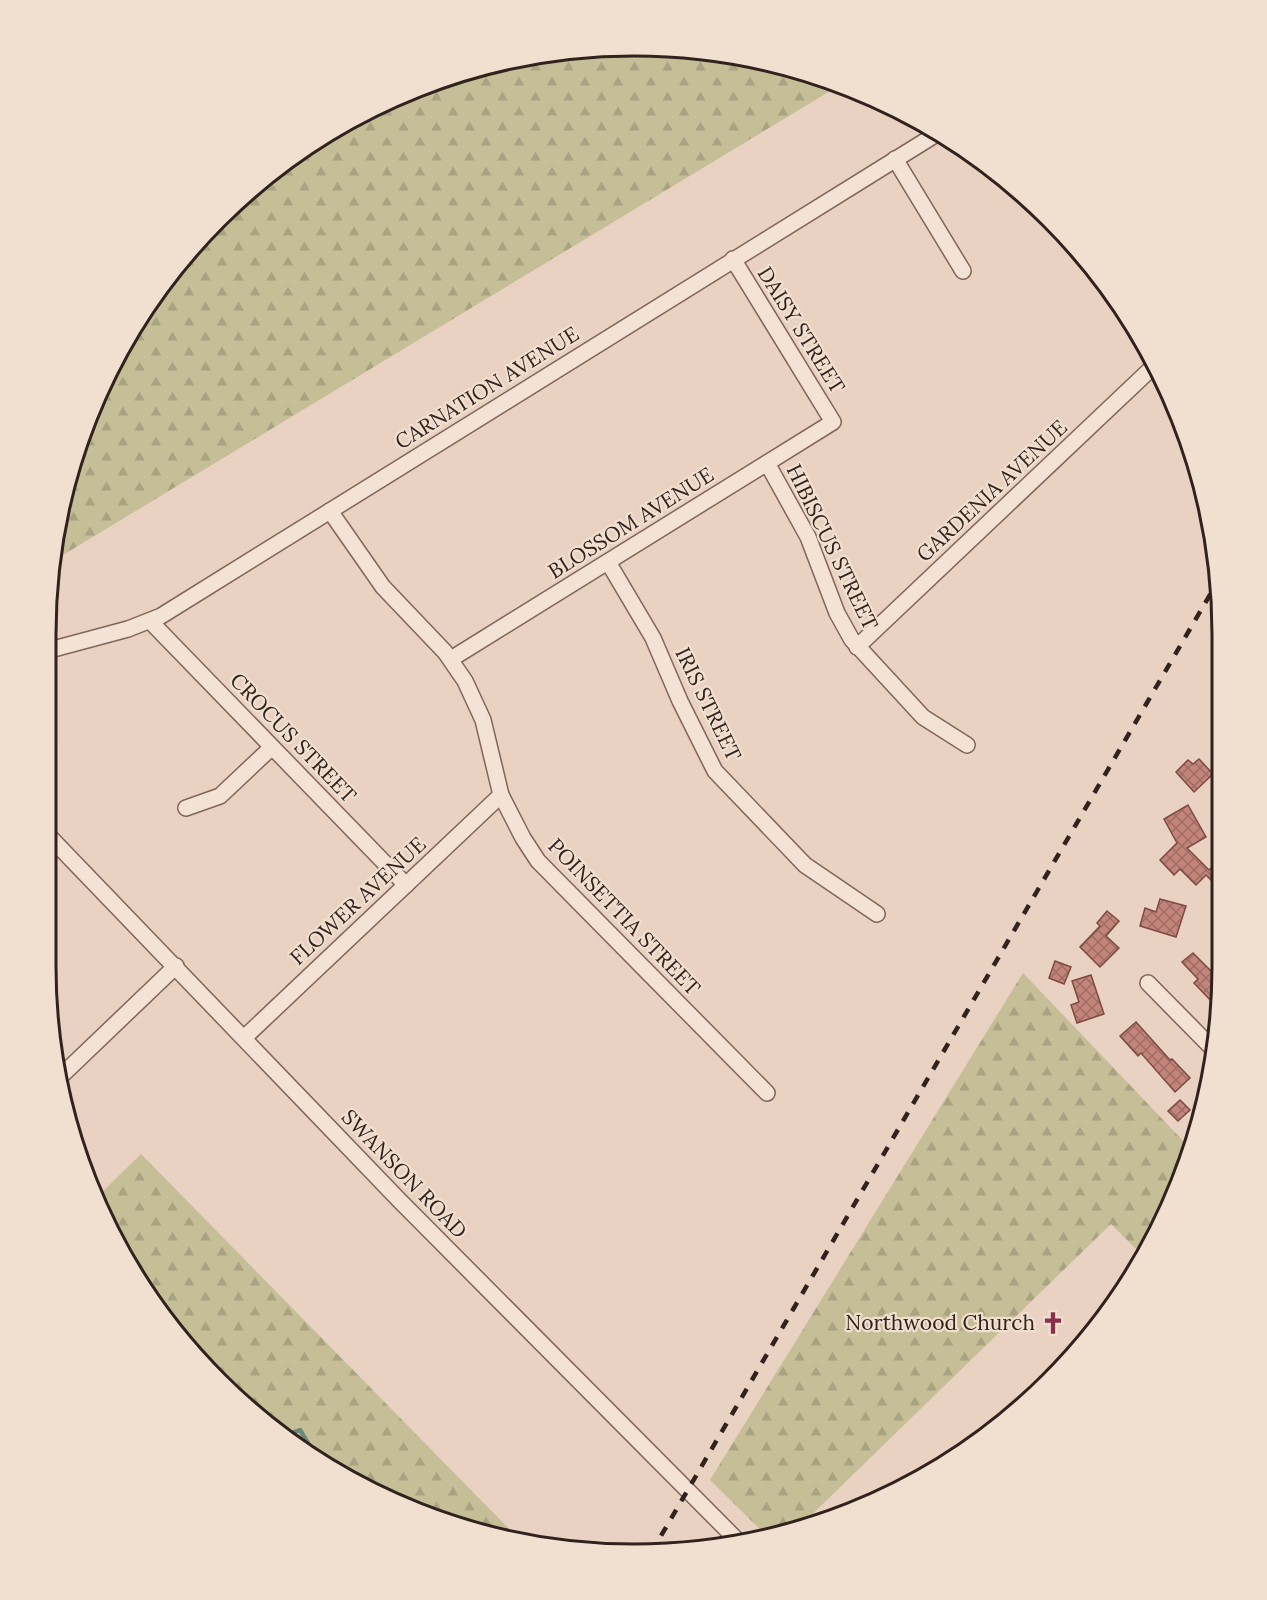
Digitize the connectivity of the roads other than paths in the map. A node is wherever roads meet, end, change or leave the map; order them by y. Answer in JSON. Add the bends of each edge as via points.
{"nodes":[{"id":1,"x":930,"y":138,"type":"edge"},
{"id":2,"x":895,"y":159,"type":"junction"},
{"id":3,"x":733,"y":259,"type":"junction"},
{"id":4,"x":963,"y":271,"type":"dead end"},
{"id":5,"x":1148,"y":371,"type":"edge"},
{"id":6,"x":833,"y":422,"type":"joint"},
{"id":7,"x":766,"y":463,"type":"junction"},
{"id":8,"x":330,"y":511,"type":"junction"},
{"id":9,"x":608,"y":562,"type":"junction"},
{"id":10,"x":150,"y":621,"type":"junction"},
{"id":11,"x":857,"y":647,"type":"junction"},
{"id":12,"x":56,"y":648,"type":"edge"},
{"id":13,"x":451,"y":659,"type":"junction"},
{"id":14,"x":967,"y":745,"type":"dead end"},
{"id":15,"x":272,"y":747,"type":"junction"},
{"id":16,"x":501,"y":795,"type":"junction"},
{"id":17,"x":186,"y":808,"type":"dead end"},
{"id":18,"x":56,"y":843,"type":"edge"},
{"id":19,"x":406,"y":885,"type":"junction"},
{"id":20,"x":877,"y":914,"type":"dead end"},
{"id":21,"x":176,"y":966,"type":"junction"},
{"id":22,"x":1148,"y":983,"type":"dead end"},
{"id":23,"x":245,"y":1037,"type":"junction"},
{"id":24,"x":1207,"y":1043,"type":"edge"},
{"id":25,"x":66,"y":1072,"type":"edge"},
{"id":26,"x":767,"y":1093,"type":"dead end"},
{"id":27,"x":733,"y":1536,"type":"edge"}],
"edges":[{"from":1,"to":2,"type":"street","name":"CARNATION AVENUE"},
{"from":2,"to":3,"type":"street","name":"CARNATION AVENUE"},
{"from":2,"to":4,"type":"street"},
{"from":3,"to":6,"type":"street","name":"DAISY STREET"},
{"from":3,"to":8,"type":"street","name":"CARNATION AVENUE"},
{"from":5,"to":11,"type":"street","name":"GARDENIA AVENUE"},
{"from":6,"to":7,"type":"street","name":"BLOSSOM AVENUE"},
{"from":7,"to":9,"type":"street","name":"BLOSSOM AVENUE"},
{"from":7,"to":11,"type":"street","name":"HIBISCUS STREET","via":[[801,522],[837,613]]},
{"from":8,"to":10,"type":"street","name":"CARNATION AVENUE"},
{"from":8,"to":13,"type":"street","name":"POINSETTIA STREET","via":[[383,587]]},
{"from":9,"to":13,"type":"street","name":"BLOSSOM AVENUE"},
{"from":9,"to":20,"type":"street","name":"IRIS STREET","via":[[653,638],[716,771],[805,865]]},
{"from":10,"to":12,"type":"street","name":"CARNATION AVENUE"},
{"from":10,"to":15,"type":"street","name":"CROCUS STREET"},
{"from":11,"to":14,"type":"street","name":"HIBISCUS STREET","via":[[923,717]]},
{"from":13,"to":16,"type":"street","name":"POINSETTIA STREET","via":[[483,720]]},
{"from":15,"to":17,"type":"street","via":[[220,796]]},
{"from":15,"to":19,"type":"street","name":"CROCUS STREET"},
{"from":16,"to":19,"type":"street","name":"FLOWER AVENUE"},
{"from":16,"to":26,"type":"street","name":"POINSETTIA STREET","via":[[523,838],[547,871]]},
{"from":18,"to":21,"type":"street","name":"SWANSON ROAD"},
{"from":19,"to":23,"type":"street","name":"FLOWER AVENUE"},
{"from":21,"to":23,"type":"street","name":"SWANSON ROAD"},
{"from":21,"to":25,"type":"street"},
{"from":22,"to":24,"type":"street"},
{"from":23,"to":27,"type":"street","name":"SWANSON ROAD","via":[[429,1231]]}]}
